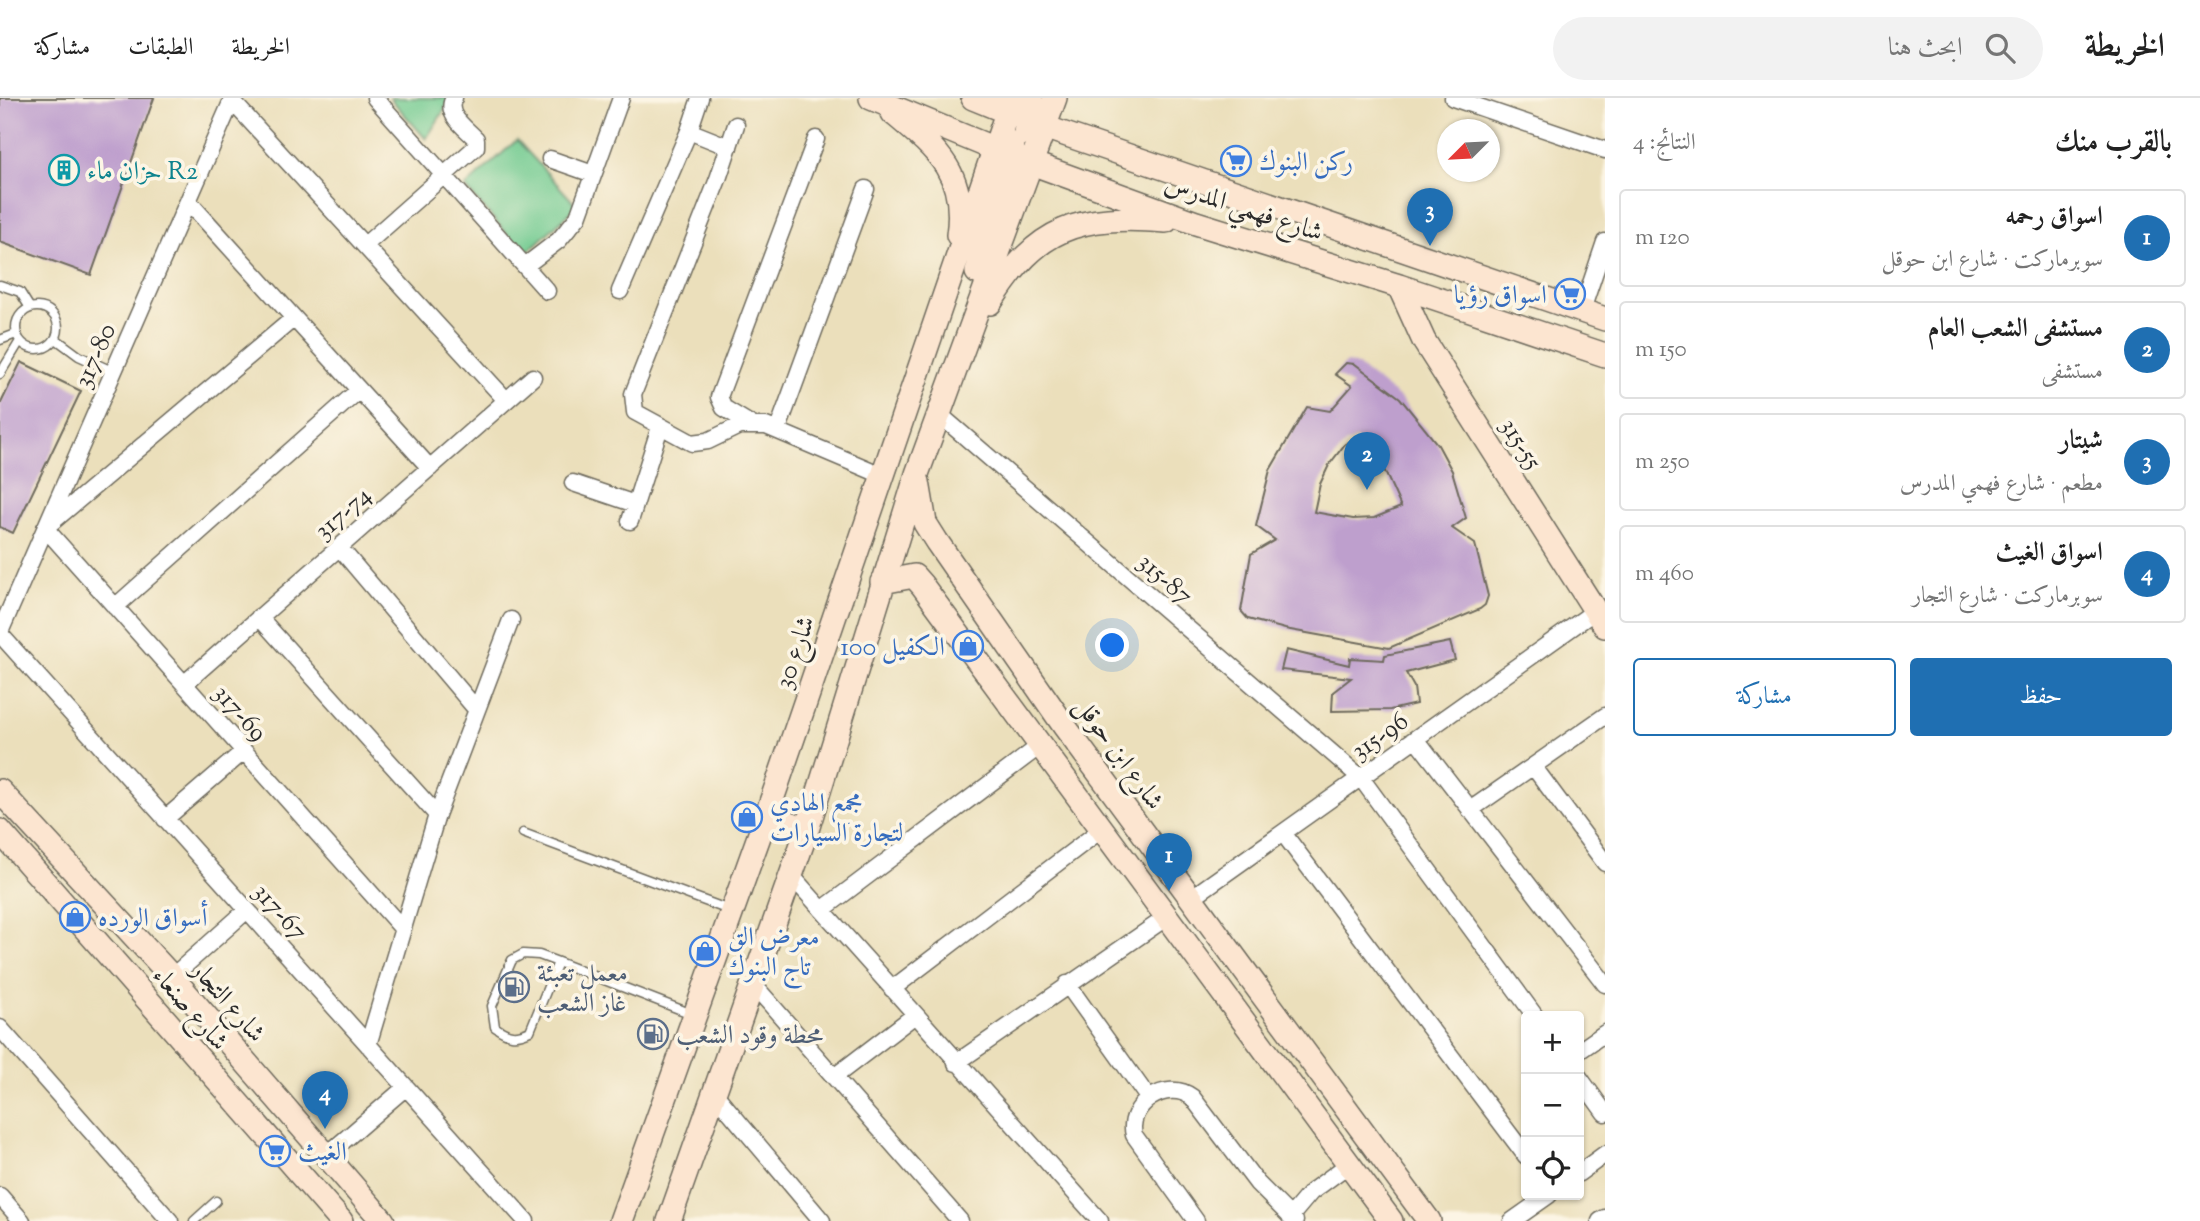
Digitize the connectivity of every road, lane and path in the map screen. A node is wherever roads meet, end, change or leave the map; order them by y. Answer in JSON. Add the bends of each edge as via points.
{"nodes":[{"id":1,"x":375,"y":98,"type":"edge"},
{"id":2,"x":454,"y":98,"type":"edge"},
{"id":3,"x":621,"y":98,"type":"edge"},
{"id":4,"x":700,"y":98,"type":"edge"},
{"id":5,"x":973,"y":98,"type":"edge"},
{"id":6,"x":1031,"y":98,"type":"edge"},
{"id":7,"x":1055,"y":98,"type":"edge"},
{"id":8,"x":1453,"y":98,"type":"edge"},
{"id":9,"x":233,"y":99,"type":"edge"},
{"id":10,"x":874,"y":99,"type":"edge"},
{"id":11,"x":1491,"y":104,"type":"edge"},
{"id":12,"x":1022,"y":115,"type":"edge"},
{"id":13,"x":736,"y":125,"type":"dead end"},
{"id":14,"x":689,"y":131,"type":"junction"},
{"id":15,"x":816,"y":139,"type":"dead end"},
{"id":16,"x":729,"y":147,"type":"junction"},
{"id":17,"x":1605,"y":150,"type":"edge"},
{"id":18,"x":1013,"y":156,"type":"junction"},
{"id":19,"x":550,"y":159,"type":"dead end"},
{"id":20,"x":593,"y":174,"type":"junction"},
{"id":21,"x":445,"y":176,"type":"junction"},
{"id":22,"x":866,"y":189,"type":"dead end"},
{"id":23,"x":188,"y":201,"type":"junction"},
{"id":24,"x":1196,"y":223,"type":"junction"},
{"id":25,"x":1605,"y":242,"type":"edge"},
{"id":26,"x":365,"y":246,"type":"junction"},
{"id":27,"x":525,"y":266,"type":"junction"},
{"id":28,"x":951,"y":280,"type":"junction"},
{"id":29,"x":0,"y":285,"type":"edge"},
{"id":30,"x":1399,"y":286,"type":"junction"},
{"id":31,"x":547,"y":290,"type":"dead end"},
{"id":32,"x":620,"y":290,"type":"dead end"},
{"id":33,"x":30,"y":308,"type":"junction"},
{"id":34,"x":1582,"y":310,"type":"junction"},
{"id":35,"x":294,"y":318,"type":"junction"},
{"id":36,"x":1605,"y":319,"type":"edge"},
{"id":37,"x":18,"y":337,"type":"junction"},
{"id":38,"x":56,"y":339,"type":"junction"},
{"id":39,"x":968,"y":339,"type":"junction"},
{"id":40,"x":0,"y":340,"type":"edge"},
{"id":41,"x":1605,"y":355,"type":"edge"},
{"id":42,"x":114,"y":372,"type":"junction"},
{"id":43,"x":0,"y":374,"type":"edge"},
{"id":44,"x":533,"y":377,"type":"dead end"},
{"id":45,"x":951,"y":384,"type":"junction"},
{"id":46,"x":359,"y":390,"type":"junction"},
{"id":47,"x":506,"y":400,"type":"junction"},
{"id":48,"x":940,"y":415,"type":"junction"},
{"id":49,"x":752,"y":425,"type":"junction"},
{"id":50,"x":660,"y":427,"type":"junction"},
{"id":51,"x":778,"y":429,"type":"junction"},
{"id":52,"x":430,"y":468,"type":"junction"},
{"id":53,"x":917,"y":474,"type":"junction"},
{"id":54,"x":884,"y":476,"type":"junction"},
{"id":55,"x":573,"y":483,"type":"dead end"},
{"id":56,"x":635,"y":504,"type":"junction"},
{"id":57,"x":630,"y":521,"type":"dead end"},
{"id":58,"x":46,"y":528,"type":"junction"},
{"id":59,"x":339,"y":547,"type":"junction"},
{"id":60,"x":882,"y":582,"type":"junction"},
{"id":61,"x":115,"y":607,"type":"junction"},
{"id":62,"x":259,"y":617,"type":"junction"},
{"id":63,"x":1600,"y":618,"type":"edge"},
{"id":64,"x":511,"y":620,"type":"dead end"},
{"id":65,"x":0,"y":633,"type":"edge"},
{"id":66,"x":184,"y":684,"type":"junction"},
{"id":67,"x":476,"y":709,"type":"junction"},
{"id":68,"x":1605,"y":716,"type":"edge"},
{"id":69,"x":1416,"y":738,"type":"junction"},
{"id":70,"x":1041,"y":746,"type":"junction"},
{"id":71,"x":244,"y":751,"type":"junction"},
{"id":72,"x":1533,"y":766,"type":"junction"},
{"id":73,"x":1360,"y":778,"type":"junction"},
{"id":74,"x":0,"y":791,"type":"edge"},
{"id":75,"x":1470,"y":810,"type":"junction"},
{"id":76,"x":767,"y":814,"type":"junction"},
{"id":77,"x":437,"y":815,"type":"junction"},
{"id":78,"x":165,"y":819,"type":"junction"},
{"id":79,"x":1102,"y":829,"type":"junction"},
{"id":80,"x":807,"y":830,"type":"junction"},
{"id":81,"x":0,"y":831,"type":"edge"},
{"id":82,"x":523,"y":833,"type":"dead end"},
{"id":83,"x":1283,"y":833,"type":"junction"},
{"id":84,"x":1605,"y":863,"type":"edge"},
{"id":85,"x":791,"y":875,"type":"junction"},
{"id":86,"x":1191,"y":898,"type":"junction"},
{"id":87,"x":247,"y":910,"type":"junction"},
{"id":88,"x":822,"y":910,"type":"junction"},
{"id":89,"x":732,"y":911,"type":"junction"},
{"id":90,"x":1167,"y":916,"type":"junction"},
{"id":91,"x":401,"y":927,"type":"junction"},
{"id":92,"x":558,"y":962,"type":"junction"},
{"id":93,"x":172,"y":976,"type":"junction"},
{"id":94,"x":752,"y":984,"type":"junction"},
{"id":95,"x":1605,"y":984,"type":"edge"},
{"id":96,"x":1067,"y":985,"type":"junction"},
{"id":97,"x":892,"y":989,"type":"junction"},
{"id":98,"x":1531,"y":1011,"type":"edge"},
{"id":99,"x":695,"y":1015,"type":"junction"},
{"id":100,"x":915,"y":1015,"type":"junction"},
{"id":101,"x":0,"y":1028,"type":"edge"},
{"id":102,"x":1605,"y":1033,"type":"edge"},
{"id":103,"x":368,"y":1045,"type":"junction"},
{"id":104,"x":231,"y":1046,"type":"junction"},
{"id":105,"x":1584,"y":1048,"type":"edge"},
{"id":106,"x":957,"y":1063,"type":"junction"},
{"id":107,"x":206,"y":1067,"type":"junction"},
{"id":108,"x":834,"y":1077,"type":"junction"},
{"id":109,"x":1584,"y":1084,"type":"edge"},
{"id":110,"x":406,"y":1087,"type":"junction"},
{"id":111,"x":714,"y":1093,"type":"junction"},
{"id":112,"x":1149,"y":1099,"type":"junction"},
{"id":113,"x":1605,"y":1113,"type":"edge"},
{"id":114,"x":1521,"y":1149,"type":"edge"},
{"id":115,"x":1605,"y":1154,"type":"edge"},
{"id":116,"x":327,"y":1155,"type":"junction"},
{"id":117,"x":1349,"y":1164,"type":"junction"},
{"id":118,"x":1584,"y":1169,"type":"edge"},
{"id":119,"x":1399,"y":1179,"type":"junction"},
{"id":120,"x":0,"y":1196,"type":"edge"},
{"id":121,"x":1374,"y":1198,"type":"junction"},
{"id":122,"x":1542,"y":1200,"type":"edge"},
{"id":123,"x":216,"y":1201,"type":"dead end"},
{"id":124,"x":518,"y":1218,"type":"edge"},
{"id":125,"x":1605,"y":1218,"type":"edge"},
{"id":126,"x":1292,"y":1219,"type":"edge"},
{"id":127,"x":22,"y":1221,"type":"edge"},
{"id":128,"x":170,"y":1221,"type":"edge"},
{"id":129,"x":194,"y":1221,"type":"edge"},
{"id":130,"x":341,"y":1221,"type":"edge"},
{"id":131,"x":383,"y":1221,"type":"edge"},
{"id":132,"x":621,"y":1221,"type":"edge"},
{"id":133,"x":669,"y":1221,"type":"edge"},
{"id":134,"x":822,"y":1221,"type":"edge"},
{"id":135,"x":960,"y":1221,"type":"edge"},
{"id":136,"x":1100,"y":1221,"type":"edge"},
{"id":137,"x":1196,"y":1221,"type":"edge"},
{"id":138,"x":1391,"y":1221,"type":"edge"},
{"id":139,"x":1429,"y":1221,"type":"edge"},
{"id":140,"x":1512,"y":1221,"type":"edge"},
{"id":141,"x":1600,"y":1221,"type":"edge"}],
"edges":[{"from":1,"to":21,"type":"street"},
{"from":2,"to":21,"type":"street","via":[[451,112],[476,139],[476,147]]},
{"from":3,"to":20,"type":"street"},
{"from":4,"to":14,"type":"street"},
{"from":5,"to":12,"type":"street","name":"شارع فهمي المدرس"},
{"from":6,"to":12,"type":"street"},
{"from":7,"to":12,"type":"street","name":"شارع 30"},
{"from":8,"to":11,"type":"street"},
{"from":9,"to":23,"type":"street","name":"317-80"},
{"from":9,"to":26,"type":"street"},
{"from":10,"to":18,"type":"street","name":"شارع فهمي المدرس"},
{"from":10,"to":28,"type":"street","via":[[930,144],[956,183],[961,214]]},
{"from":11,"to":17,"type":"street"},
{"from":12,"to":18,"type":"street","name":"شارع 30"},
{"from":12,"to":18,"type":"street","name":"شارع 30"},
{"from":12,"to":34,"type":"street","name":"شارع فهمي المدرس"},
{"from":13,"to":16,"type":"street"},
{"from":14,"to":16,"type":"street"},
{"from":14,"to":32,"type":"street"},
{"from":15,"to":49,"type":"street","via":[[719,397],[724,408]]},
{"from":16,"to":50,"type":"street","via":[[633,394],[635,412]]},
{"from":18,"to":24,"type":"street","name":"شارع فهمي المدرس"},
{"from":18,"to":28,"type":"street","name":"شارع 30"},
{"from":18,"to":39,"type":"street","name":"شارع 30"},
{"from":18,"to":45,"type":"street","via":[[962,321]]},
{"from":19,"to":20,"type":"street"},
{"from":20,"to":27,"type":"street","via":[[570,229]]},
{"from":21,"to":26,"type":"street"},
{"from":21,"to":27,"type":"street"},
{"from":22,"to":51,"type":"street"},
{"from":23,"to":35,"type":"street"},
{"from":23,"to":42,"type":"street","name":"317-80"},
{"from":24,"to":30,"type":"street","name":"شارع فهمي المدرس"},
{"from":24,"to":39,"type":"street","via":[[1130,218],[1082,221],[1052,236],[1021,261]]},
{"from":25,"to":34,"type":"street"},
{"from":26,"to":47,"type":"street"},
{"from":27,"to":31,"type":"street"},
{"from":28,"to":54,"type":"street","name":"شارع 30"},
{"from":29,"to":33,"type":"lane","via":[[20,292]]},
{"from":30,"to":41,"type":"street","name":"شارع فهمي المدرس"},
{"from":30,"to":63,"type":"street","name":"315-55","via":[[1424,341]]},
{"from":33,"to":37,"type":"lane","via":[[16,323]]},
{"from":33,"to":38,"type":"lane","via":[[43,307],[54,314]]},
{"from":34,"to":36,"type":"street","name":"شارع فهمي المدرس"},
{"from":35,"to":46,"type":"street"},
{"from":35,"to":58,"type":"street"},
{"from":37,"to":38,"type":"lane","via":[[28,348],[38,350]]},
{"from":37,"to":40,"type":"lane"},
{"from":37,"to":43,"type":"lane"},
{"from":38,"to":42,"type":"lane"},
{"from":39,"to":45,"type":"street","name":"شارع 30"},
{"from":42,"to":58,"type":"street","name":"317-80"},
{"from":44,"to":47,"type":"street","name":"317-74"},
{"from":45,"to":48,"type":"street","name":"شارع 30"},
{"from":46,"to":52,"type":"street"},
{"from":46,"to":61,"type":"street"},
{"from":47,"to":52,"type":"street","name":"317-74"},
{"from":48,"to":53,"type":"street","name":"شارع 30"},
{"from":48,"to":73,"type":"street","name":"315-87"},
{"from":49,"to":50,"type":"street","via":[[729,429],[700,443],[683,441]]},
{"from":49,"to":51,"type":"street"},
{"from":50,"to":56,"type":"street"},
{"from":51,"to":54,"type":"street"},
{"from":52,"to":59,"type":"street","name":"317-74"},
{"from":53,"to":60,"type":"street","name":"شارع 30"},
{"from":53,"to":86,"type":"street","name":"شارع ابن حوقل","via":[[925,523],[937,542]]},
{"from":54,"to":76,"type":"street","name":"شارع 30"},
{"from":55,"to":56,"type":"street"},
{"from":56,"to":57,"type":"street"},
{"from":58,"to":61,"type":"street","name":"317-69"},
{"from":58,"to":65,"type":"street","name":"317-80"},
{"from":59,"to":62,"type":"street","name":"317-74"},
{"from":59,"to":67,"type":"street"},
{"from":60,"to":70,"type":"street","via":[[914,576],[922,584]]},
{"from":60,"to":80,"type":"street","name":"شارع 30"},
{"from":61,"to":66,"type":"street","name":"317-69"},
{"from":62,"to":66,"type":"street","name":"317-74"},
{"from":62,"to":77,"type":"street"},
{"from":63,"to":69,"type":"street","name":"315-96"},
{"from":64,"to":67,"type":"street"},
{"from":65,"to":78,"type":"street","name":"317-67"},
{"from":66,"to":71,"type":"street","name":"317-69"},
{"from":67,"to":77,"type":"street"},
{"from":68,"to":72,"type":"street"},
{"from":69,"to":73,"type":"street","name":"315-96"},
{"from":69,"to":75,"type":"street"},
{"from":70,"to":79,"type":"street"},
{"from":70,"to":88,"type":"street"},
{"from":71,"to":78,"type":"street"},
{"from":71,"to":91,"type":"street","name":"317-69"},
{"from":72,"to":75,"type":"street"},
{"from":72,"to":84,"type":"street"},
{"from":73,"to":83,"type":"street","name":"315-96"},
{"from":73,"to":98,"type":"street","name":"315-87"},
{"from":74,"to":93,"type":"street","name":"شارع التجار"},
{"from":75,"to":95,"type":"street"},
{"from":76,"to":80,"type":"street"},
{"from":76,"to":89,"type":"street","name":"شارع 30"},
{"from":77,"to":91,"type":"street"},
{"from":78,"to":87,"type":"street","name":"317-67"},
{"from":79,"to":90,"type":"street"},
{"from":79,"to":97,"type":"street"},
{"from":80,"to":85,"type":"street","name":"شارع 30"},
{"from":81,"to":107,"type":"street","name":"شارع صنعاء"},
{"from":82,"to":89,"type":"lane"},
{"from":83,"to":86,"type":"street","name":"315-96"},
{"from":83,"to":114,"type":"street"},
{"from":85,"to":88,"type":"street"},
{"from":85,"to":94,"type":"street","name":"شارع 30"},
{"from":86,"to":119,"type":"street","name":"شارع ابن حوقل"},
{"from":87,"to":93,"type":"street"},
{"from":87,"to":103,"type":"street","name":"317-67"},
{"from":88,"to":97,"type":"street"},
{"from":89,"to":99,"type":"street","name":"شارع 30"},
{"from":90,"to":96,"type":"street"},
{"from":90,"to":117,"type":"street"},
{"from":91,"to":103,"type":"street"},
{"from":92,"to":92,"type":"lane","via":[[523,954],[512,960],[492,1006],[495,1027],[518,1037],[530,1031]]},
{"from":92,"to":99,"type":"lane"},
{"from":93,"to":104,"type":"street","name":"شارع التجار"},
{"from":94,"to":108,"type":"street"},
{"from":94,"to":111,"type":"street","name":"شارع 30"},
{"from":96,"to":106,"type":"street"},
{"from":96,"to":112,"type":"street"},
{"from":97,"to":100,"type":"street"},
{"from":99,"to":132,"type":"street","name":"شارع 30"},
{"from":100,"to":106,"type":"street"},
{"from":100,"to":108,"type":"street"},
{"from":101,"to":128,"type":"street"},
{"from":102,"to":105,"type":"street"},
{"from":103,"to":110,"type":"street","name":"317-67"},
{"from":104,"to":107,"type":"street"},
{"from":104,"to":116,"type":"street","name":"شارع التجار"},
{"from":106,"to":136,"type":"street"},
{"from":107,"to":130,"type":"street","name":"شارع صنعاء"},
{"from":108,"to":135,"type":"street"},
{"from":109,"to":113,"type":"street"},
{"from":110,"to":116,"type":"street"},
{"from":110,"to":124,"type":"street","name":"317-67"},
{"from":111,"to":133,"type":"street","name":"شارع 30"},
{"from":111,"to":134,"type":"street"},
{"from":112,"to":126,"type":"street","via":[[1172,1088],[1184,1090],[1257,1183]]},
{"from":112,"to":137,"type":"street","via":[[1136,1111],[1134,1135]]},
{"from":115,"to":118,"type":"street"},
{"from":116,"to":131,"type":"street","name":"شارع التجار"},
{"from":117,"to":121,"type":"street"},
{"from":117,"to":126,"type":"street","via":[[1311,1192]]},
{"from":119,"to":121,"type":"street"},
{"from":119,"to":139,"type":"street","name":"شارع ابن حوقل"},
{"from":120,"to":127,"type":"street"},
{"from":121,"to":138,"type":"street"},
{"from":122,"to":140,"type":"street"},
{"from":123,"to":129,"type":"lane"},
{"from":125,"to":141,"type":"street"}]}
